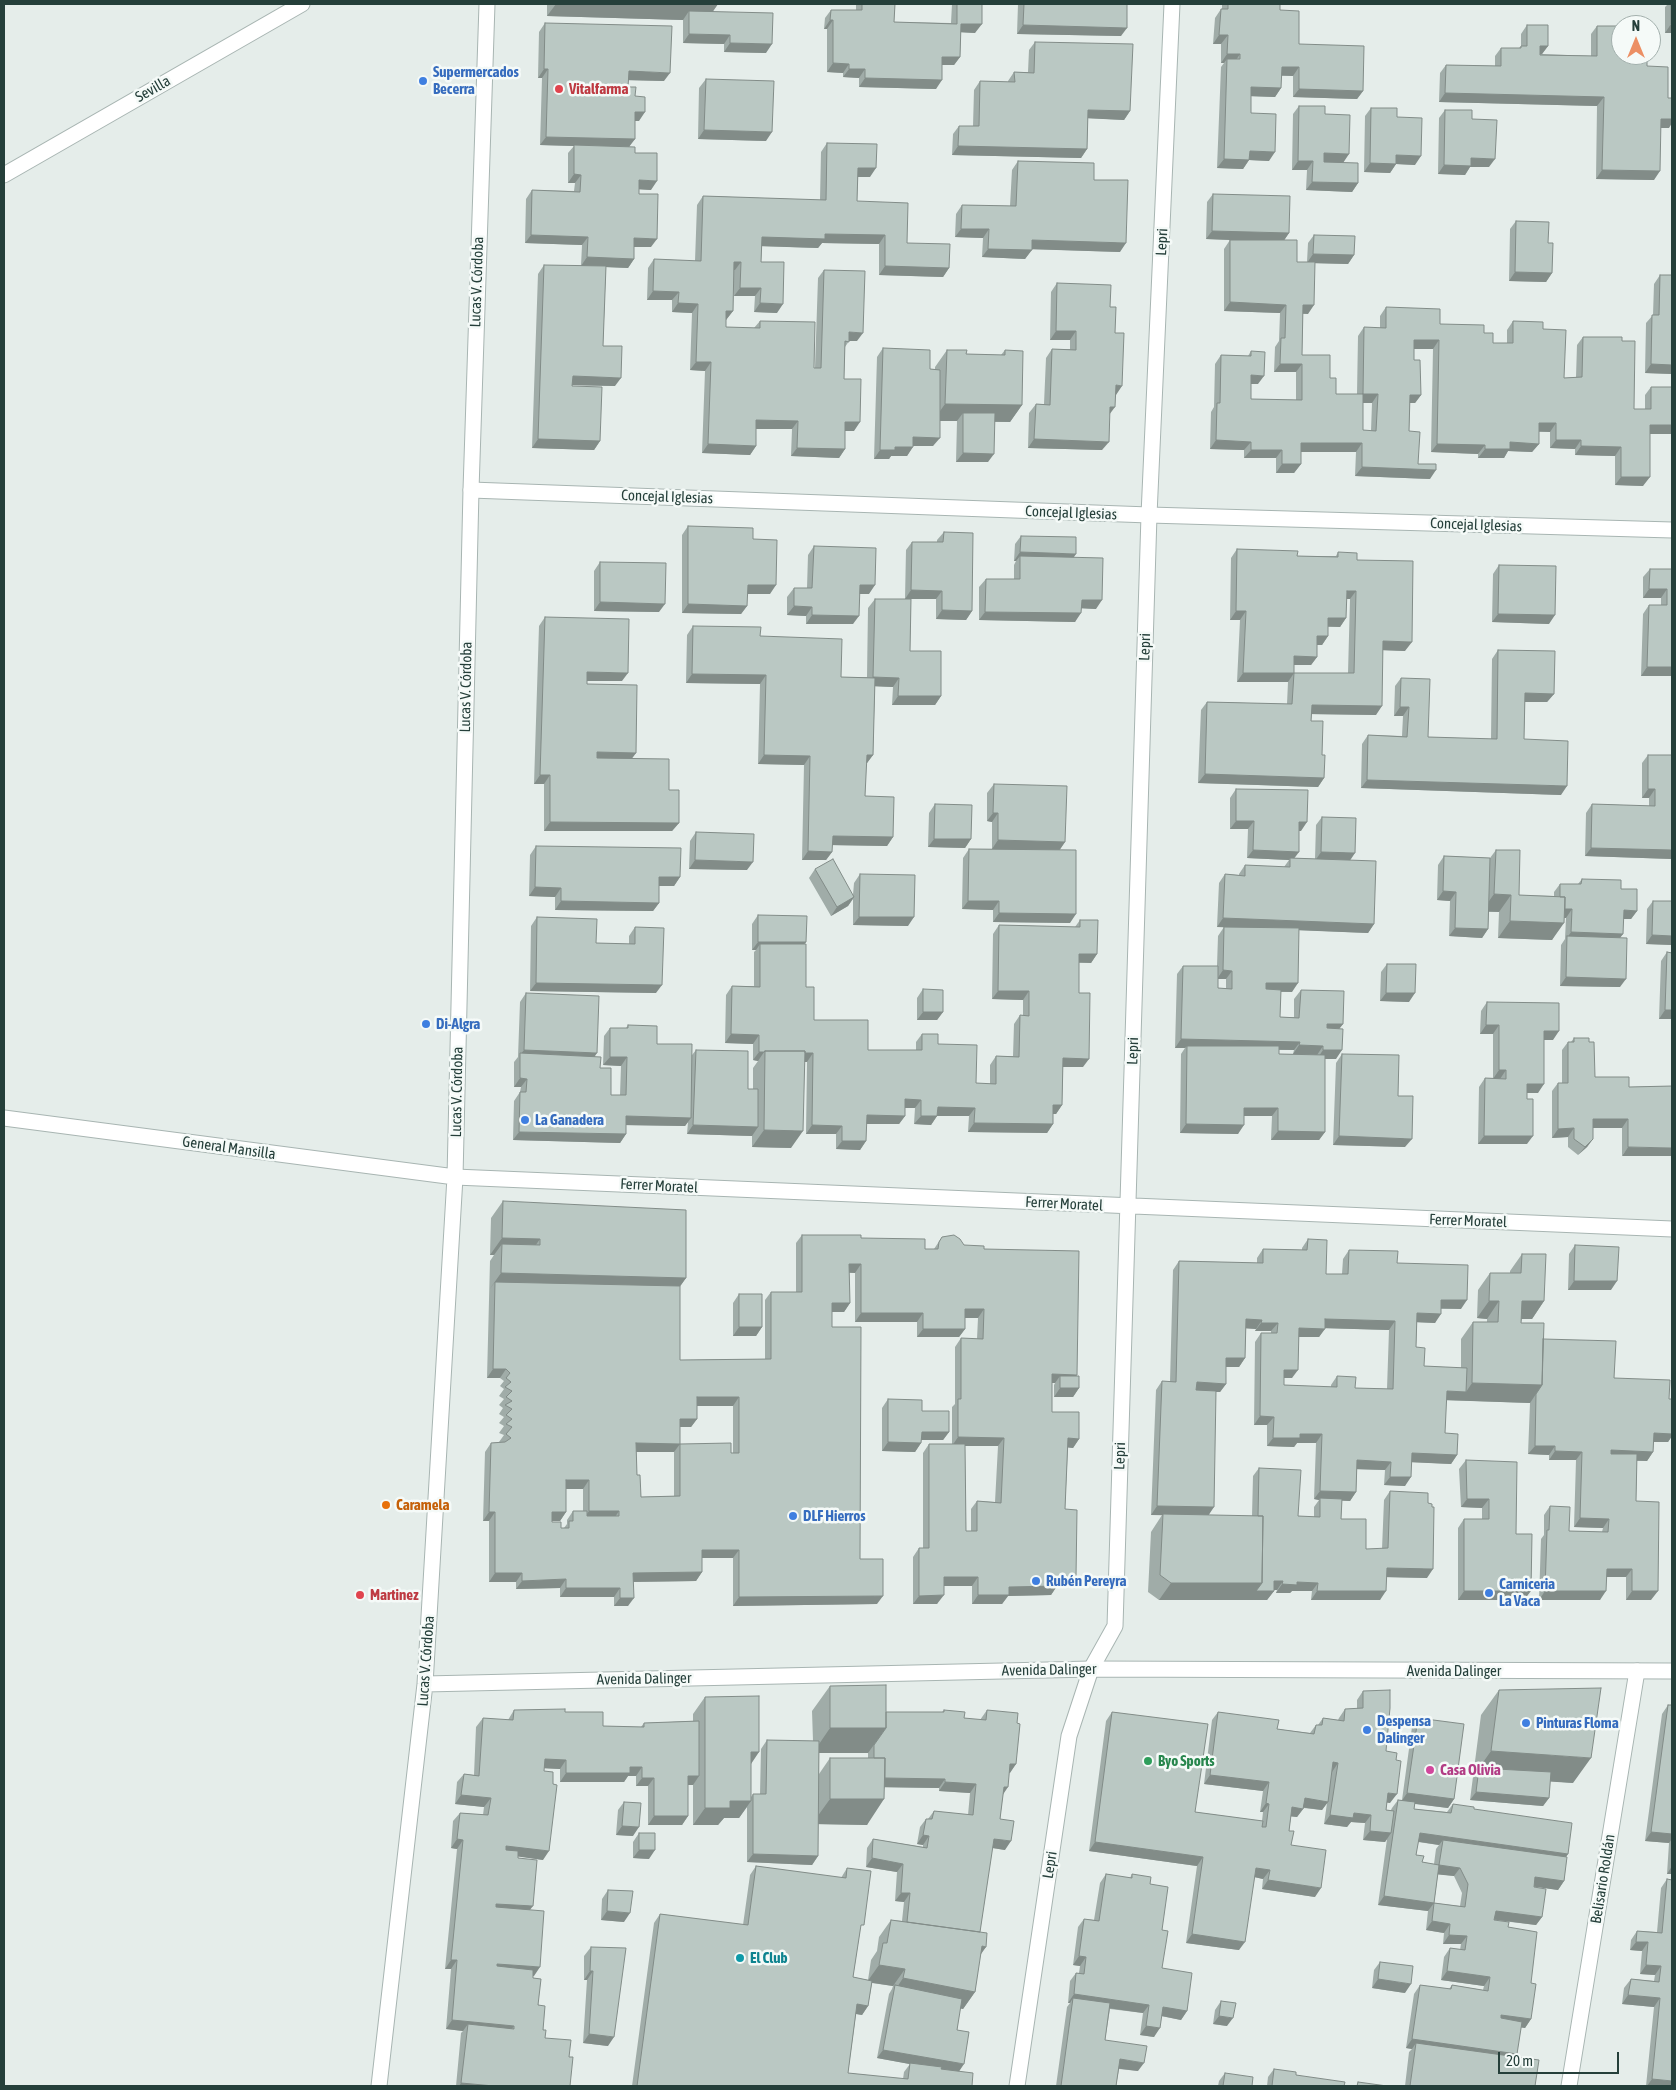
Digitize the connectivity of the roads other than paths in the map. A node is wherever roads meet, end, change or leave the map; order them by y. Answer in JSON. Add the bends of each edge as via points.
{"nodes":[{"id":1,"x":302,"y":4,"type":"edge"},
{"id":2,"x":486,"y":4,"type":"edge"},
{"id":3,"x":1172,"y":4,"type":"edge"},
{"id":4,"x":4,"y":175,"type":"edge"},
{"id":5,"x":471,"y":490,"type":"junction"},
{"id":6,"x":1149,"y":516,"type":"junction"},
{"id":7,"x":1672,"y":530,"type":"edge"},
{"id":8,"x":4,"y":1118,"type":"edge"},
{"id":9,"x":455,"y":1177,"type":"junction"},
{"id":10,"x":1128,"y":1207,"type":"junction"},
{"id":11,"x":1672,"y":1229,"type":"edge"},
{"id":12,"x":1091,"y":1669,"type":"junction"},
{"id":13,"x":1637,"y":1671,"type":"junction"},
{"id":14,"x":1672,"y":1671,"type":"edge"},
{"id":15,"x":425,"y":1684,"type":"junction"},
{"id":16,"x":379,"y":2086,"type":"edge"},
{"id":17,"x":1017,"y":2086,"type":"edge"},
{"id":18,"x":1569,"y":2086,"type":"edge"}],
"edges":[{"from":1,"to":4,"type":"street","name":"Sevilla"},
{"from":2,"to":5,"type":"street","name":"Lucas V. Córdoba"},
{"from":3,"to":6,"type":"street","name":"Lepri"},
{"from":5,"to":6,"type":"street","name":"Concejal Iglesias"},
{"from":5,"to":9,"type":"street","name":"Lucas V. Córdoba"},
{"from":6,"to":7,"type":"street","name":"Concejal Iglesias"},
{"from":6,"to":10,"type":"street","name":"Lepri"},
{"from":8,"to":9,"type":"street","name":"General Mansilla"},
{"from":9,"to":10,"type":"street","name":"Ferrer Moratel"},
{"from":9,"to":15,"type":"street","name":"Lucas V. Córdoba"},
{"from":10,"to":11,"type":"street","name":"Ferrer Moratel"},
{"from":10,"to":12,"type":"street","name":"Lepri","via":[[1114,1626]]},
{"from":12,"to":13,"type":"street","name":"Avenida Dalinger"},
{"from":12,"to":15,"type":"street","name":"Avenida Dalinger"},
{"from":12,"to":17,"type":"street","name":"Lepri","via":[[1069,1736]]},
{"from":13,"to":14,"type":"street","name":"Avenida Dalinger"},
{"from":13,"to":18,"type":"street","name":"Belisario Roldán"},
{"from":15,"to":16,"type":"street","name":"Lucas V. Córdoba"}]}
